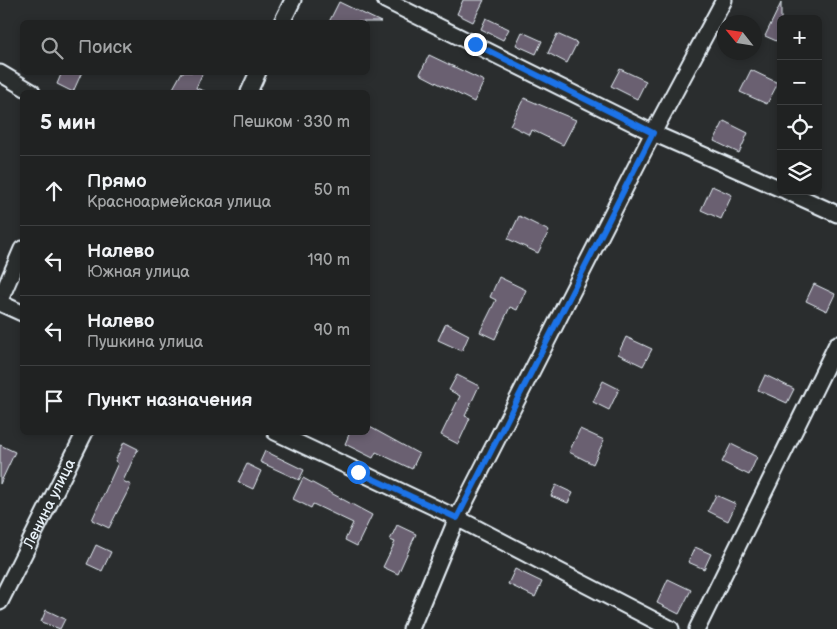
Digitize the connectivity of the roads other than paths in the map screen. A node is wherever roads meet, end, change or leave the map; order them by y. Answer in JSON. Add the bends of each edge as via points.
{"nodes":[{"id":1,"x":293,"y":0,"type":"edge"},
{"id":2,"x":385,"y":0,"type":"edge"},
{"id":3,"x":724,"y":0,"type":"edge"},
{"id":4,"x":283,"y":20,"type":"edge"},
{"id":5,"x":0,"y":74,"type":"edge"},
{"id":6,"x":257,"y":75,"type":"edge"},
{"id":7,"x":28,"y":90,"type":"edge"},
{"id":8,"x":250,"y":90,"type":"edge"},
{"id":9,"x":653,"y":133,"type":"junction"},
{"id":10,"x":777,"y":187,"type":"edge"},
{"id":11,"x":795,"y":195,"type":"edge"},
{"id":12,"x":837,"y":214,"type":"edge"},
{"id":13,"x":20,"y":253,"type":"edge"},
{"id":14,"x":0,"y":302,"type":"edge"},
{"id":15,"x":20,"y":313,"type":"edge"},
{"id":16,"x":837,"y":344,"type":"edge"},
{"id":17,"x":84,"y":435,"type":"edge"},
{"id":18,"x":281,"y":435,"type":"edge"},
{"id":19,"x":457,"y":518,"type":"junction"},
{"id":20,"x":0,"y":602,"type":"edge"},
{"id":21,"x":411,"y":629,"type":"edge"},
{"id":22,"x":671,"y":629,"type":"edge"},
{"id":23,"x":697,"y":629,"type":"edge"}],
"edges":[{"from":1,"to":4,"type":"street"},
{"from":2,"to":9,"type":"street"},
{"from":3,"to":9,"type":"street"},
{"from":5,"to":7,"type":"street"},
{"from":6,"to":8,"type":"street"},
{"from":9,"to":10,"type":"street"},
{"from":9,"to":19,"type":"street"},
{"from":11,"to":12,"type":"street"},
{"from":13,"to":14,"type":"street"},
{"from":14,"to":15,"type":"street"},
{"from":16,"to":23,"type":"street"},
{"from":17,"to":20,"type":"street","name":"Ленина улица"},
{"from":18,"to":19,"type":"street"},
{"from":19,"to":21,"type":"street"},
{"from":19,"to":22,"type":"street"}]}
